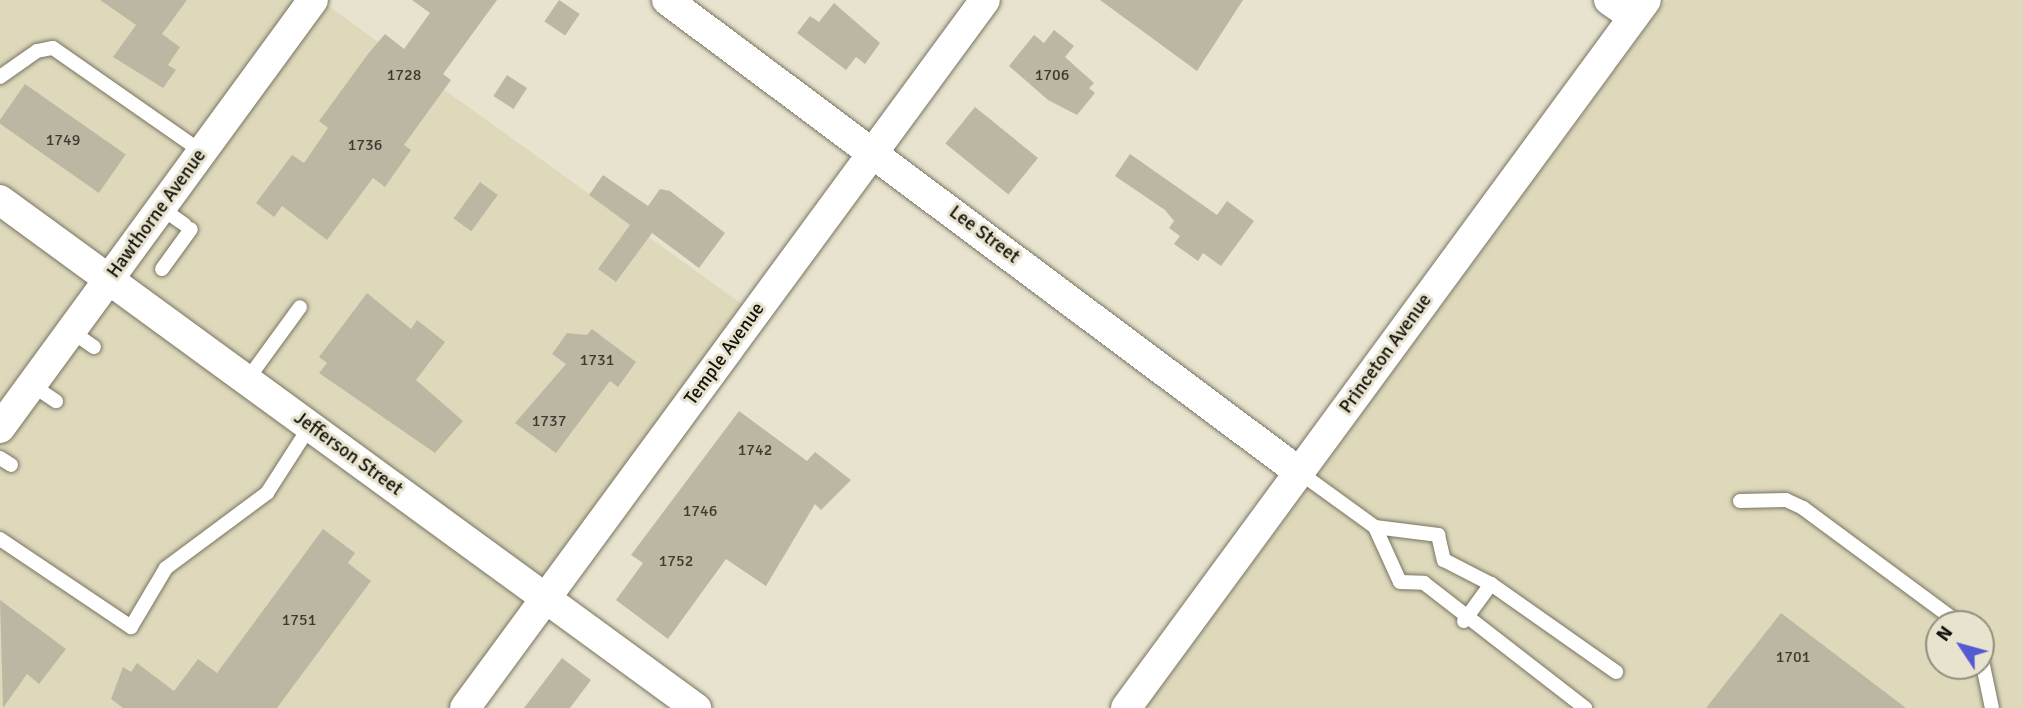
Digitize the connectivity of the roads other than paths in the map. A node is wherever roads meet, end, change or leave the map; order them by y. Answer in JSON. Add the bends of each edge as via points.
{"nodes":[{"id":1,"x":313,"y":0,"type":"edge"},
{"id":2,"x":667,"y":0,"type":"edge"},
{"id":3,"x":985,"y":0,"type":"edge"},
{"id":4,"x":1609,"y":0,"type":"edge"},
{"id":5,"x":1639,"y":9,"type":"edge"},
{"id":6,"x":0,"y":77,"type":"edge"},
{"id":7,"x":202,"y":152,"type":"junction"},
{"id":8,"x":874,"y":152,"type":"junction"},
{"id":9,"x":0,"y":200,"type":"edge"},
{"id":10,"x":179,"y":221,"type":"junction"},
{"id":11,"x":162,"y":269,"type":"dead end"},
{"id":12,"x":109,"y":279,"type":"junction"},
{"id":13,"x":300,"y":307,"type":"dead end"},
{"id":14,"x":247,"y":380,"type":"junction"},
{"id":15,"x":310,"y":426,"type":"junction"},
{"id":16,"x":0,"y":428,"type":"edge"},
{"id":17,"x":1299,"y":472,"type":"junction"},
{"id":18,"x":1740,"y":501,"type":"dead end"},
{"id":19,"x":1375,"y":527,"type":"junction"},
{"id":20,"x":0,"y":539,"type":"edge"},
{"id":21,"x":1491,"y":584,"type":"junction"},
{"id":22,"x":546,"y":598,"type":"junction"},
{"id":23,"x":1941,"y":610,"type":"edge"},
{"id":24,"x":1464,"y":621,"type":"junction"},
{"id":25,"x":1616,"y":672,"type":"dead end"},
{"id":26,"x":1986,"y":680,"type":"edge"},
{"id":27,"x":465,"y":708,"type":"edge"},
{"id":28,"x":696,"y":708,"type":"edge"},
{"id":29,"x":1126,"y":708,"type":"edge"},
{"id":30,"x":1585,"y":708,"type":"edge"},
{"id":31,"x":1992,"y":708,"type":"edge"}],
"edges":[{"from":1,"to":7,"type":"street","name":"Hawthorne Avenue"},
{"from":2,"to":8,"type":"street","name":"Lee Street"},
{"from":3,"to":8,"type":"street","name":"Temple Avenue"},
{"from":4,"to":5,"type":"street"},
{"from":5,"to":17,"type":"street","name":"Princeton Avenue"},
{"from":6,"to":7,"type":"lane","via":[[27,56],[53,48]]},
{"from":7,"to":10,"type":"street","name":"Hawthorne Avenue"},
{"from":8,"to":17,"type":"street","name":"Lee Street"},
{"from":8,"to":22,"type":"street","name":"Temple Avenue"},
{"from":9,"to":12,"type":"street","name":"Jefferson Street"},
{"from":10,"to":11,"type":"lane"},
{"from":10,"to":12,"type":"street","name":"Hawthorne Avenue"},
{"from":12,"to":14,"type":"street","name":"Jefferson Street"},
{"from":12,"to":16,"type":"street","name":"Hawthorne Avenue","via":[[83,339],[44,393]]},
{"from":13,"to":14,"type":"lane"},
{"from":14,"to":15,"type":"street","name":"Jefferson Street"},
{"from":15,"to":20,"type":"lane","via":[[267,493],[166,568],[131,627]]},
{"from":15,"to":22,"type":"street","name":"Jefferson Street"},
{"from":17,"to":19,"type":"lane"},
{"from":17,"to":29,"type":"street","name":"Princeton Avenue"},
{"from":18,"to":23,"type":"lane","via":[[1786,500],[1803,508]]},
{"from":19,"to":21,"type":"lane","via":[[1438,536],[1444,560]]},
{"from":19,"to":24,"type":"lane","via":[[1400,582],[1424,583]]},
{"from":21,"to":24,"type":"lane"},
{"from":21,"to":25,"type":"lane"},
{"from":22,"to":27,"type":"street","name":"Temple Avenue"},
{"from":22,"to":28,"type":"street","name":"Jefferson Street"},
{"from":24,"to":30,"type":"lane"},
{"from":26,"to":31,"type":"lane"}]}
